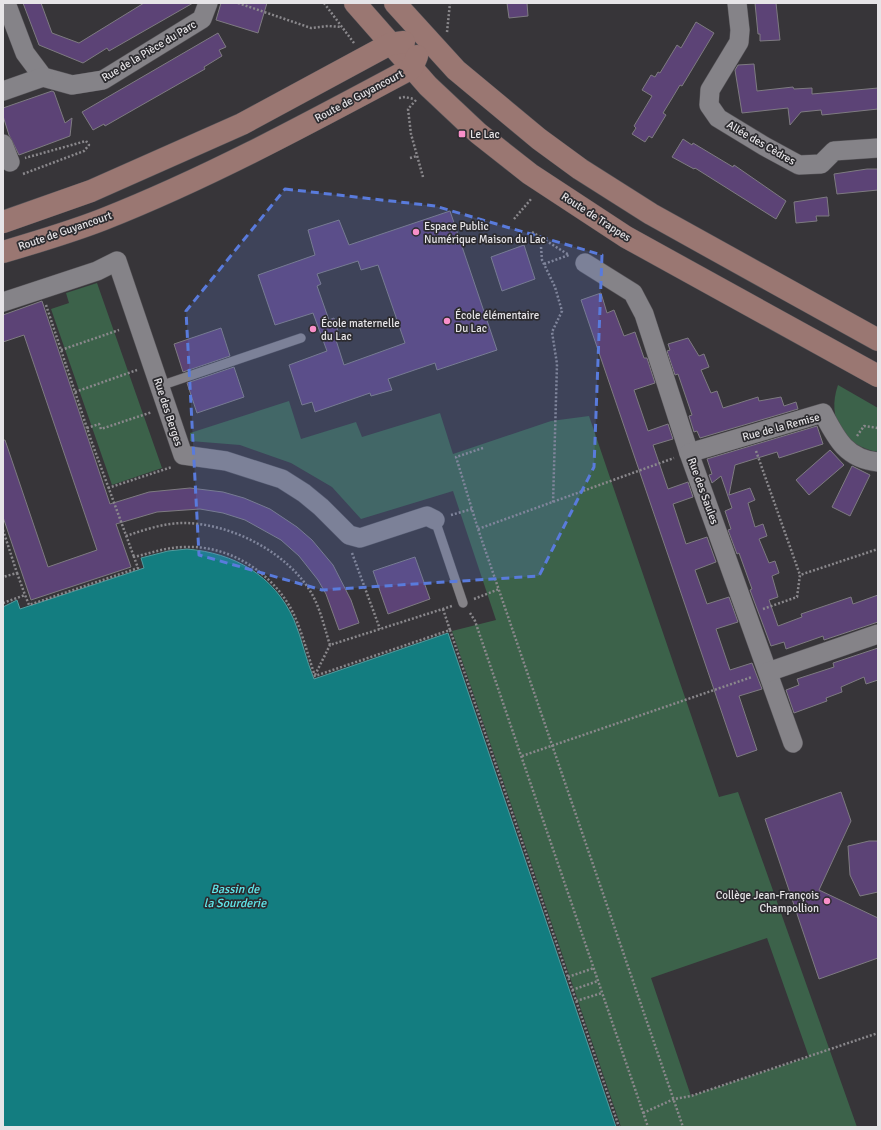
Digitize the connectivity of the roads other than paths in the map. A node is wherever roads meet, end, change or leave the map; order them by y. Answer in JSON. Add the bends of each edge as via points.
{"nodes":[{"id":1,"x":6,"y":3,"type":"edge"},
{"id":2,"x":208,"y":3,"type":"edge"},
{"id":3,"x":355,"y":3,"type":"edge"},
{"id":4,"x":395,"y":3,"type":"edge"},
{"id":5,"x":737,"y":3,"type":"edge"},
{"id":6,"x":437,"y":36,"type":"junction"},
{"id":7,"x":390,"y":44,"type":"junction"},
{"id":8,"x":412,"y":68,"type":"junction"},
{"id":9,"x":43,"y":77,"type":"junction"},
{"id":10,"x":3,"y":91,"type":"edge"},
{"id":11,"x":3,"y":144,"type":"edge"},
{"id":12,"x":878,"y":148,"type":"edge"},
{"id":13,"x":15,"y":169,"type":"road end"},
{"id":14,"x":3,"y":222,"type":"edge"},
{"id":15,"x":3,"y":252,"type":"edge"},
{"id":16,"x":585,"y":263,"type":"dead end"},
{"id":17,"x":3,"y":300,"type":"edge"},
{"id":18,"x":301,"y":338,"type":"dead end"},
{"id":19,"x":878,"y":340,"type":"edge"},
{"id":20,"x":878,"y":376,"type":"edge"},
{"id":21,"x":160,"y":386,"type":"junction"},
{"id":22,"x":689,"y":453,"type":"junction"},
{"id":23,"x":878,"y":462,"type":"edge"},
{"id":24,"x":435,"y":520,"type":"joint"},
{"id":25,"x":463,"y":603,"type":"road end"},
{"id":26,"x":878,"y":634,"type":"edge"},
{"id":27,"x":768,"y":672,"type":"junction"},
{"id":28,"x":793,"y":743,"type":"dead end"}],
"edges":[{"from":1,"to":9,"type":"street","via":[[25,53]]},
{"from":2,"to":9,"type":"street","name":"Rue de la Pièce du Parc","via":[[202,19],[103,80],[72,85]]},
{"from":3,"to":7,"type":"main road","name":"Route de Trappes"},
{"from":4,"to":6,"type":"main road"},
{"from":5,"to":12,"type":"street","name":"Allée des Cèdres","via":[[739,42],[710,90],[709,105],[718,118],[799,165],[821,164],[834,151]]},
{"from":6,"to":7,"type":"main road"},
{"from":6,"to":8,"type":"main road","name":"Route de Guyancourt"},
{"from":6,"to":19,"type":"main road","via":[[456,70],[539,139],[580,169],[651,214]]},
{"from":7,"to":8,"type":"main road","name":"Route de Trappes"},
{"from":7,"to":14,"type":"main road","via":[[242,124],[90,191]]},
{"from":8,"to":15,"type":"main road","name":"Route de Guyancourt","via":[[261,147],[164,194],[103,219]]},
{"from":8,"to":20,"type":"main road","name":"Route de Trappes","via":[[478,133],[530,174],[574,204],[626,237]]},
{"from":9,"to":10,"type":"street"},
{"from":11,"to":13,"type":"street"},
{"from":16,"to":22,"type":"street","name":"Rue des Saules","via":[[633,293],[644,314]]},
{"from":17,"to":21,"type":"street","name":"Rue des Berges","via":[[97,272],[116,261]]},
{"from":18,"to":21,"type":"lane"},
{"from":21,"to":24,"type":"street","name":"Rue des Berges","via":[[183,456],[226,461],[282,480],[304,492],[321,506],[348,535],[360,538],[427,516]]},
{"from":22,"to":23,"type":"street","name":"Rue de la Remise","via":[[823,413],[837,440],[846,450],[860,458]]},
{"from":22,"to":27,"type":"street","name":"Rue des Saules"},
{"from":24,"to":25,"type":"lane"},
{"from":26,"to":27,"type":"street"},
{"from":27,"to":28,"type":"street","name":"Rue des Saules"}]}
